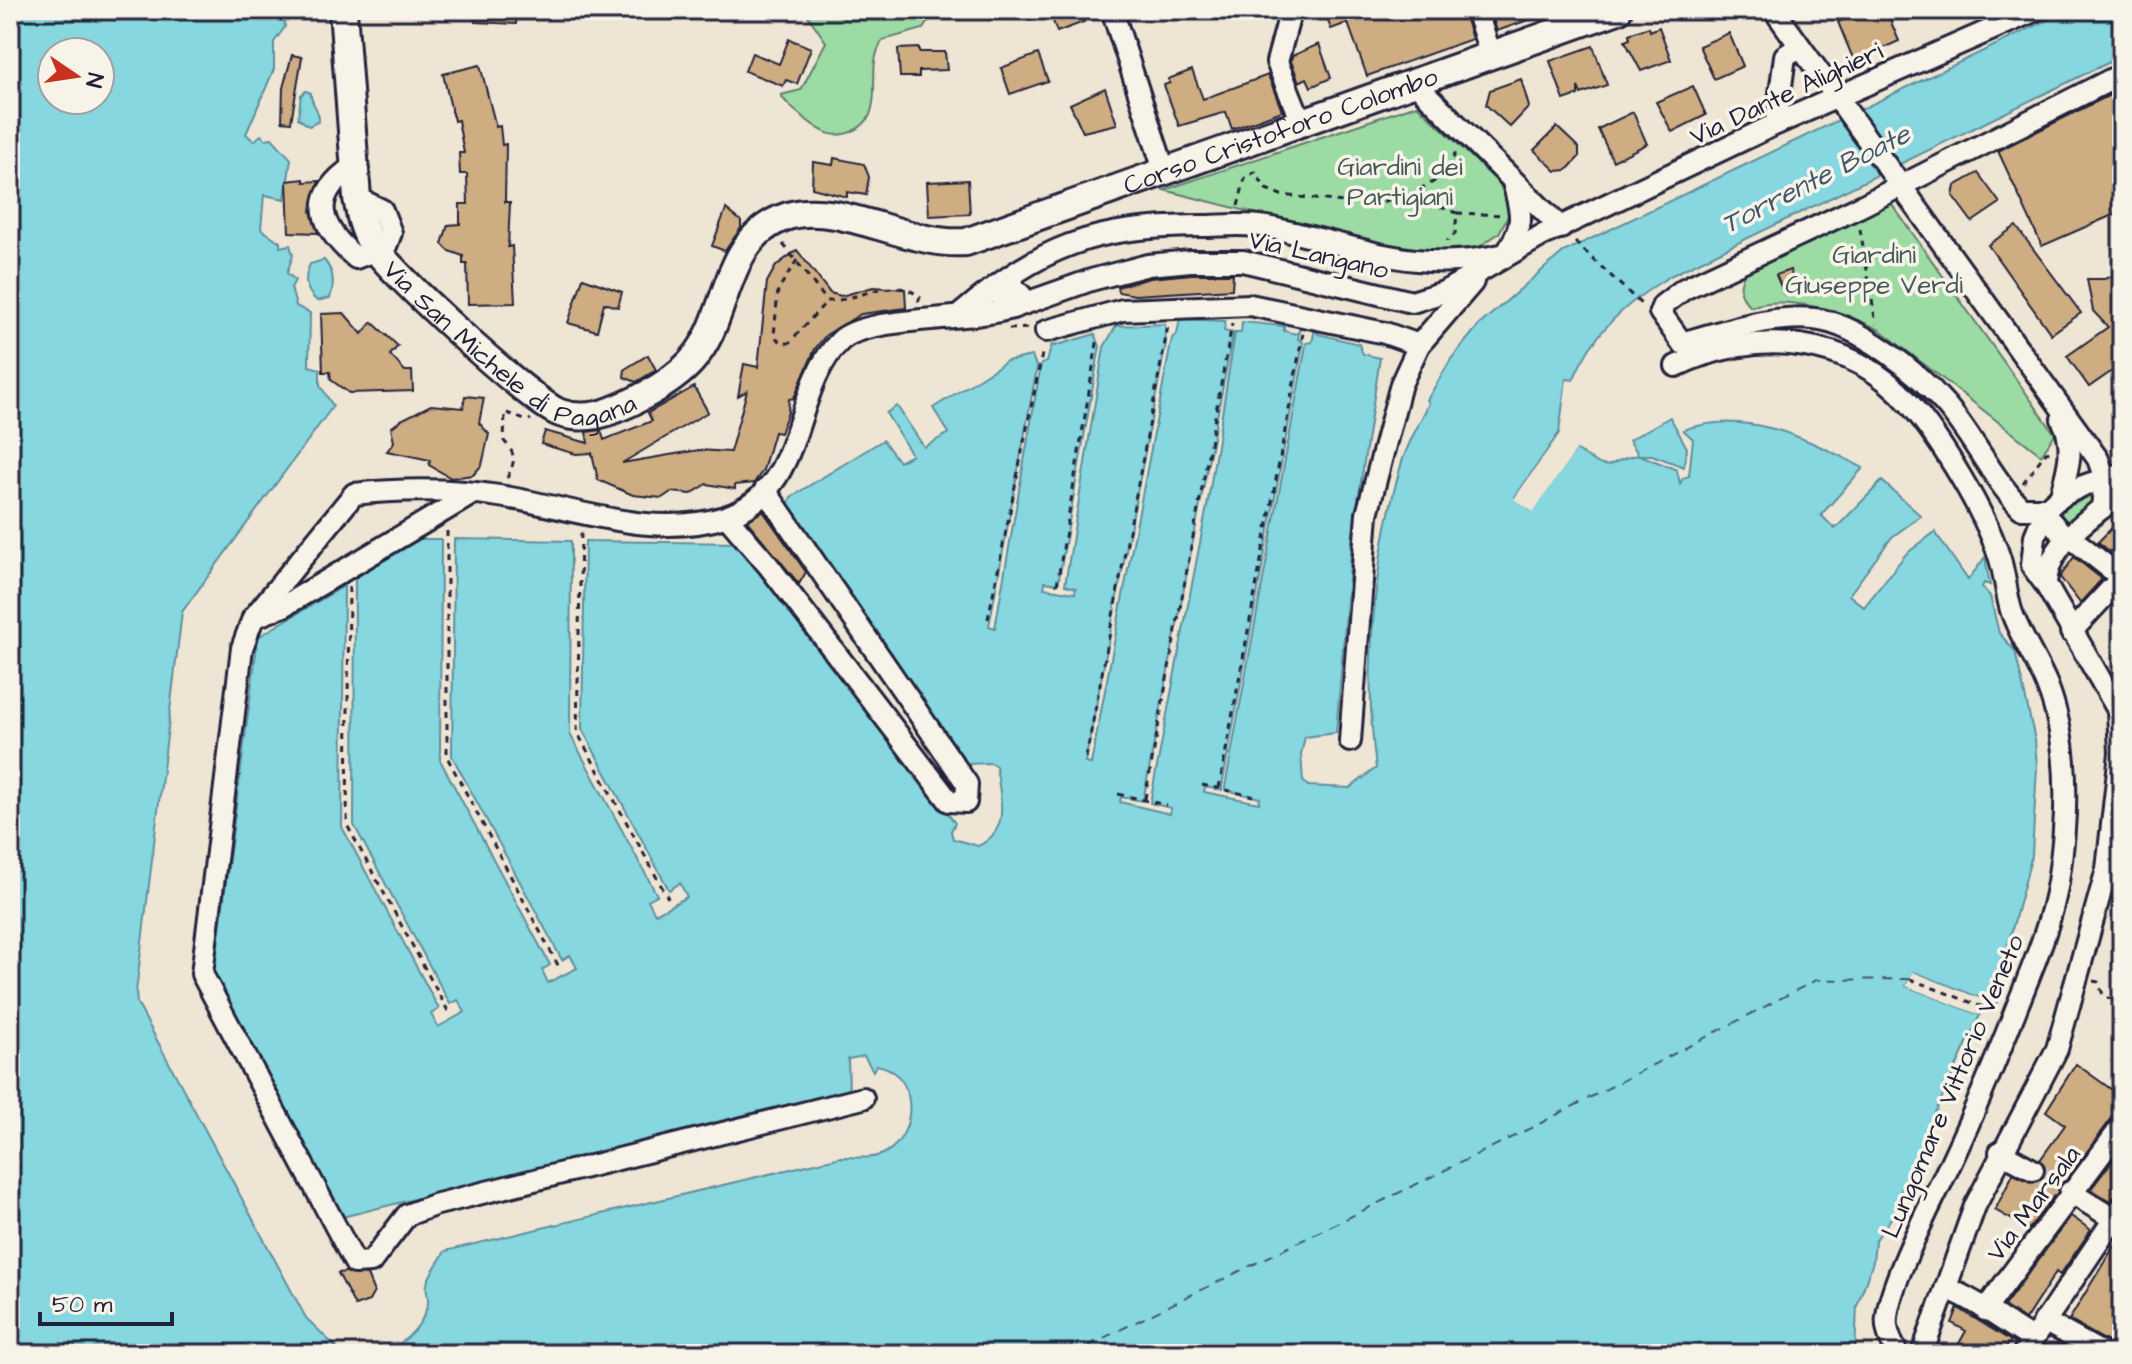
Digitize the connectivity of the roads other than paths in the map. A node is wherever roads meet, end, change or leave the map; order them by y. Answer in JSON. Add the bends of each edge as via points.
{"nodes":[{"id":1,"x":343,"y":10,"type":"edge"},
{"id":2,"x":1112,"y":10,"type":"edge"},
{"id":3,"x":1291,"y":10,"type":"edge"},
{"id":4,"x":1476,"y":10,"type":"edge"},
{"id":5,"x":1618,"y":10,"type":"edge"},
{"id":6,"x":1774,"y":10,"type":"edge"},
{"id":7,"x":2036,"y":10,"type":"edge"},
{"id":8,"x":1799,"y":47,"type":"junction"},
{"id":9,"x":1491,"y":55,"type":"junction"},
{"id":10,"x":2122,"y":74,"type":"edge"},
{"id":11,"x":1414,"y":82,"type":"junction"},
{"id":12,"x":1841,"y":103,"type":"junction"},
{"id":13,"x":1301,"y":122,"type":"junction"},
{"id":14,"x":1776,"y":124,"type":"junction"},
{"id":15,"x":354,"y":166,"type":"junction"},
{"id":16,"x":1164,"y":170,"type":"junction"},
{"id":17,"x":1896,"y":179,"type":"junction"},
{"id":18,"x":1513,"y":182,"type":"junction"},
{"id":19,"x":1561,"y":228,"type":"junction"},
{"id":20,"x":943,"y":244,"type":"joint"},
{"id":21,"x":378,"y":252,"type":"junction"},
{"id":22,"x":1506,"y":254,"type":"junction"},
{"id":23,"x":1481,"y":273,"type":"junction"},
{"id":24,"x":1009,"y":292,"type":"junction"},
{"id":25,"x":961,"y":314,"type":"junction"},
{"id":26,"x":1046,"y":331,"type":"road end"},
{"id":27,"x":1419,"y":345,"type":"junction"},
{"id":28,"x":1676,"y":366,"type":"dead end"},
{"id":29,"x":2054,"y":400,"type":"junction"},
{"id":30,"x":2116,"y":481,"type":"edge"},
{"id":31,"x":765,"y":490,"type":"junction"},
{"id":32,"x":473,"y":494,"type":"junction"},
{"id":33,"x":2051,"y":506,"type":"junction"},
{"id":34,"x":727,"y":517,"type":"junction"},
{"id":35,"x":2069,"y":538,"type":"junction"},
{"id":36,"x":2122,"y":578,"type":"edge"},
{"id":37,"x":2046,"y":585,"type":"junction"},
{"id":38,"x":253,"y":618,"type":"junction"},
{"id":39,"x":2071,"y":632,"type":"junction"},
{"id":40,"x":2116,"y":693,"type":"edge"},
{"id":41,"x":2122,"y":726,"type":"edge"},
{"id":42,"x":1350,"y":741,"type":"dead end"},
{"id":43,"x":2120,"y":793,"type":"edge"},
{"id":44,"x":2114,"y":870,"type":"edge"},
{"id":45,"x":863,"y":1098,"type":"dead end"},
{"id":46,"x":2122,"y":1126,"type":"edge"},
{"id":47,"x":2000,"y":1152,"type":"junction"},
{"id":48,"x":2033,"y":1170,"type":"tunnel mouth"},
{"id":49,"x":2072,"y":1193,"type":"junction"},
{"id":50,"x":2119,"y":1217,"type":"edge"},
{"id":51,"x":1946,"y":1288,"type":"junction"},
{"id":52,"x":1985,"y":1310,"type":"junction"},
{"id":53,"x":2044,"y":1321,"type":"junction"},
{"id":54,"x":2028,"y":1347,"type":"edge"},
{"id":55,"x":1897,"y":1354,"type":"edge"},
{"id":56,"x":1922,"y":1354,"type":"edge"},
{"id":57,"x":2104,"y":1354,"type":"edge"}],
"edges":[{"from":1,"to":15,"type":"main road","name":"Via San Michele di Pagana"},
{"from":2,"to":16,"type":"street"},
{"from":3,"to":13,"type":"street","via":[[1277,62]]},
{"from":4,"to":9,"type":"street"},
{"from":5,"to":9,"type":"main road","name":"Corso Cristoforo Colombo"},
{"from":6,"to":8,"type":"street"},
{"from":7,"to":12,"type":"street","name":"Via Dante Alighieri"},
{"from":8,"to":12,"type":"street"},
{"from":8,"to":14,"type":"street","via":[[1785,56]]},
{"from":9,"to":11,"type":"main road","name":"Corso Cristoforo Colombo"},
{"from":10,"to":17,"type":"street"},
{"from":11,"to":13,"type":"main road","name":"Corso Cristoforo Colombo"},
{"from":11,"to":18,"type":"street"},
{"from":12,"to":14,"type":"street","name":"Via Dante Alighieri"},
{"from":12,"to":17,"type":"street"},
{"from":13,"to":16,"type":"main road","name":"Corso Cristoforo Colombo"},
{"from":14,"to":19,"type":"street","name":"Via Dante Alighieri"},
{"from":15,"to":21,"type":"main road","name":"Via San Michele di Pagana","via":[[362,224]]},
{"from":15,"to":21,"type":"street","via":[[329,191],[326,228],[356,258]]},
{"from":16,"to":20,"type":"main road","name":"Corso Cristoforo Colombo","via":[[966,242]]},
{"from":17,"to":29,"type":"street"},
{"from":17,"to":33,"type":"street","via":[[1857,208],[1684,289],[1660,312],[1682,343],[1744,325],[1814,319],[1863,337],[1908,368],[1945,404],[2021,508]]},
{"from":18,"to":19,"type":"street"},
{"from":18,"to":22,"type":"street","via":[[1522,215]]},
{"from":19,"to":22,"type":"street","name":"Via Langano"},
{"from":20,"to":21,"type":"main road","name":"Via San Michele di Pagana","via":[[863,222],[805,214],[763,228],[728,278],[698,353],[675,375],[617,408],[588,417],[561,414],[531,397]]},
{"from":22,"to":23,"type":"street","name":"Via Langano"},
{"from":22,"to":24,"type":"street","name":"Via Langano","via":[[1467,263],[1417,263],[1265,226],[1153,226],[1096,235],[1036,257]]},
{"from":23,"to":24,"type":"street","name":"Via Langano","via":[[1412,302],[1243,261],[1148,265]]},
{"from":23,"to":27,"type":"street"},
{"from":24,"to":25,"type":"street"},
{"from":24,"to":25,"type":"street","via":[[997,314]]},
{"from":25,"to":31,"type":"street","via":[[920,323],[870,325],[841,340],[823,367],[782,472]]},
{"from":26,"to":27,"type":"street","via":[[1123,310],[1250,305]]},
{"from":27,"to":42,"type":"street","via":[[1401,384],[1367,514]]},
{"from":28,"to":55,"type":"street","name":"Lungomare Vittorio Veneto","via":[[1750,345],[1777,344],[1831,349],[1886,379],[1919,414],[1972,497],[2000,559],[2011,612],[2048,688],[2060,737],[2065,781],[2057,883],[2045,933],[1892,1298],[1887,1330]]},
{"from":29,"to":30,"type":"street"},
{"from":29,"to":33,"type":"street","via":[[2071,446]]},
{"from":30,"to":33,"type":"street"},
{"from":30,"to":35,"type":"street","via":[[2102,508]]},
{"from":31,"to":34,"type":"street","via":[[749,507]]},
{"from":31,"to":34,"type":"street","via":[[967,784],[966,802],[949,801]]},
{"from":32,"to":34,"type":"street","via":[[633,523],[694,525]]},
{"from":32,"to":38,"type":"street","via":[[284,606]]},
{"from":32,"to":38,"type":"street","via":[[354,494]]},
{"from":33,"to":35,"type":"street"},
{"from":33,"to":37,"type":"street","via":[[2035,536],[2032,566]]},
{"from":35,"to":36,"type":"street"},
{"from":35,"to":37,"type":"street","via":[[2049,560]]},
{"from":36,"to":39,"type":"street"},
{"from":37,"to":39,"type":"street"},
{"from":38,"to":45,"type":"street","via":[[242,648],[202,974],[355,1263],[371,1262],[407,1215],[434,1205]]},
{"from":39,"to":40,"type":"street"},
{"from":40,"to":41,"type":"street"},
{"from":41,"to":43,"type":"street"},
{"from":43,"to":44,"type":"street"},
{"from":44,"to":47,"type":"street","via":[[2057,1049]]},
{"from":46,"to":49,"type":"street","name":"Via Marsala"},
{"from":47,"to":48,"type":"street"},
{"from":47,"to":51,"type":"street"},
{"from":49,"to":50,"type":"street"},
{"from":49,"to":52,"type":"street","name":"Via Marsala"},
{"from":50,"to":53,"type":"street"},
{"from":51,"to":52,"type":"street","via":[[1980,1301]]},
{"from":51,"to":56,"type":"street"},
{"from":52,"to":54,"type":"street"},
{"from":53,"to":54,"type":"street"},
{"from":53,"to":57,"type":"street"}]}
